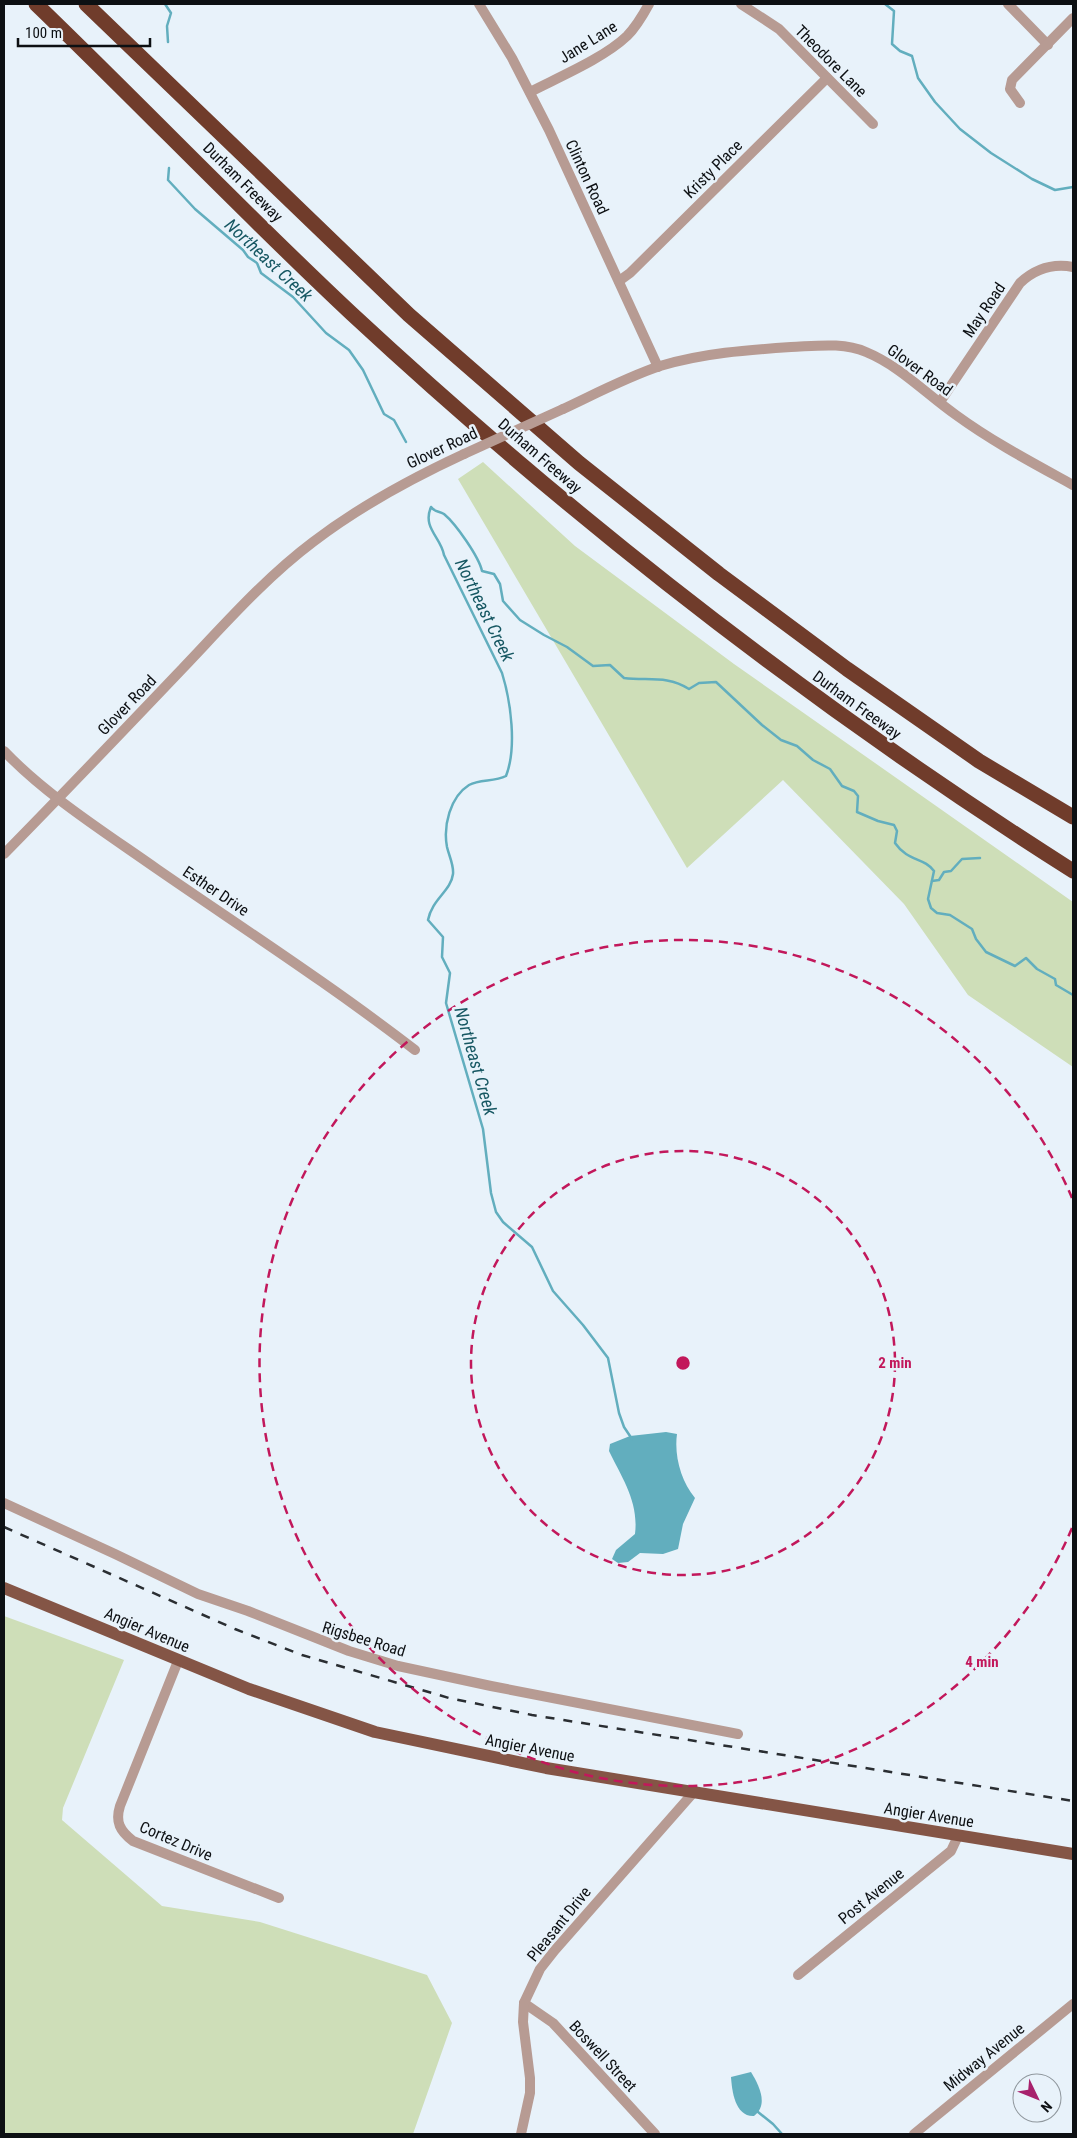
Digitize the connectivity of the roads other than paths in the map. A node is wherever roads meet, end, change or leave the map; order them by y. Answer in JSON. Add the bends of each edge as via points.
{"nodes":[{"id":1,"x":36,"y":4,"type":"edge"},
{"id":2,"x":86,"y":4,"type":"edge"},
{"id":3,"x":479,"y":4,"type":"edge"},
{"id":4,"x":649,"y":4,"type":"edge"},
{"id":5,"x":741,"y":4,"type":"edge"},
{"id":6,"x":1008,"y":4,"type":"edge"},
{"id":7,"x":1073,"y":18,"type":"edge"},
{"id":8,"x":1048,"y":45,"type":"junction"},
{"id":9,"x":827,"y":78,"type":"junction"},
{"id":10,"x":530,"y":92,"type":"junction"},
{"id":11,"x":1020,"y":103,"type":"dead end"},
{"id":12,"x":873,"y":124,"type":"dead end"},
{"id":13,"x":1073,"y":267,"type":"edge"},
{"id":14,"x":619,"y":281,"type":"junction"},
{"id":15,"x":658,"y":367,"type":"junction"},
{"id":16,"x":940,"y":402,"type":"junction"},
{"id":17,"x":1073,"y":485,"type":"edge"},
{"id":18,"x":4,"y":751,"type":"edge"},
{"id":19,"x":979,"y":761,"type":"junction"},
{"id":20,"x":59,"y":797,"type":"junction"},
{"id":21,"x":1073,"y":817,"type":"edge"},
{"id":22,"x":1073,"y":825,"type":"edge"},
{"id":23,"x":4,"y":854,"type":"edge"},
{"id":24,"x":1073,"y":871,"type":"edge"},
{"id":25,"x":416,"y":1050,"type":"dead end"},
{"id":26,"x":4,"y":1503,"type":"edge"},
{"id":27,"x":4,"y":1588,"type":"edge"},
{"id":28,"x":178,"y":1661,"type":"junction"},
{"id":29,"x":738,"y":1734,"type":"dead end"},
{"id":30,"x":694,"y":1793,"type":"junction"},
{"id":31,"x":958,"y":1836,"type":"junction"},
{"id":32,"x":1073,"y":1854,"type":"edge"},
{"id":33,"x":279,"y":1898,"type":"dead end"},
{"id":34,"x":798,"y":1975,"type":"dead end"},
{"id":35,"x":524,"y":2003,"type":"junction"},
{"id":36,"x":1073,"y":2004,"type":"edge"},
{"id":37,"x":521,"y":2134,"type":"edge"},
{"id":38,"x":655,"y":2134,"type":"edge"},
{"id":39,"x":914,"y":2134,"type":"edge"}],
"edges":[{"from":1,"to":24,"type":"highway","name":"Durham Freeway","via":[[354,315],[568,503],[694,605],[816,697],[956,796]]},
{"from":2,"to":19,"type":"highway","name":"Durham Freeway","via":[[351,260],[579,464],[782,622]]},
{"from":3,"to":10,"type":"street","name":"Clinton Road"},
{"from":4,"to":10,"type":"street","name":"Jane Lane","via":[[623,40]]},
{"from":5,"to":9,"type":"street","name":"Theodore Lane","via":[[770,22]]},
{"from":6,"to":8,"type":"street"},
{"from":7,"to":8,"type":"street"},
{"from":8,"to":11,"type":"street","via":[[1012,80],[1010,89]]},
{"from":9,"to":12,"type":"street","name":"Theodore Lane"},
{"from":9,"to":14,"type":"street","name":"Kristy Place"},
{"from":10,"to":14,"type":"street","name":"Clinton Road"},
{"from":13,"to":16,"type":"street","name":"May Road","via":[[1053,265],[1029,275],[1020,284]]},
{"from":14,"to":15,"type":"street","name":"Clinton Road"},
{"from":15,"to":16,"type":"street","name":"Glover Road","via":[[729,352],[825,345],[844,347],[877,357]]},
{"from":15,"to":20,"type":"street","name":"Glover Road","bridge":true,"via":[[417,476],[331,528],[293,559],[196,654]]},
{"from":16,"to":17,"type":"street","name":"Glover Road","via":[[989,438]]},
{"from":18,"to":20,"type":"street","name":"Esther Drive"},
{"from":19,"to":21,"type":"highway","name":"Durham Freeway"},
{"from":19,"to":22,"type":"highway"},
{"from":20,"to":23,"type":"street","name":"Glover Road"},
{"from":20,"to":25,"type":"street","name":"Esther Drive"},
{"from":26,"to":29,"type":"street","name":"Rigsbee Road","via":[[198,1594],[349,1651],[398,1666],[482,1684]]},
{"from":27,"to":28,"type":"main road","name":"Angier Avenue"},
{"from":28,"to":30,"type":"main road","name":"Angier Avenue","via":[[375,1732],[536,1766]]},
{"from":28,"to":33,"type":"street","name":"Cortez Drive","via":[[120,1806],[117,1821],[133,1841]]},
{"from":30,"to":31,"type":"main road","name":"Angier Avenue"},
{"from":30,"to":35,"type":"street","name":"Pleasant Drive","via":[[545,1962]]},
{"from":31,"to":32,"type":"main road","name":"Angier Avenue"},
{"from":31,"to":34,"type":"street","name":"Post Avenue","via":[[951,1851]]},
{"from":35,"to":37,"type":"street","name":"Pleasant Drive","via":[[530,2093]]},
{"from":35,"to":38,"type":"street","name":"Boswell Street","via":[[553,2023]]},
{"from":36,"to":39,"type":"street","name":"Midway Avenue"}]}
